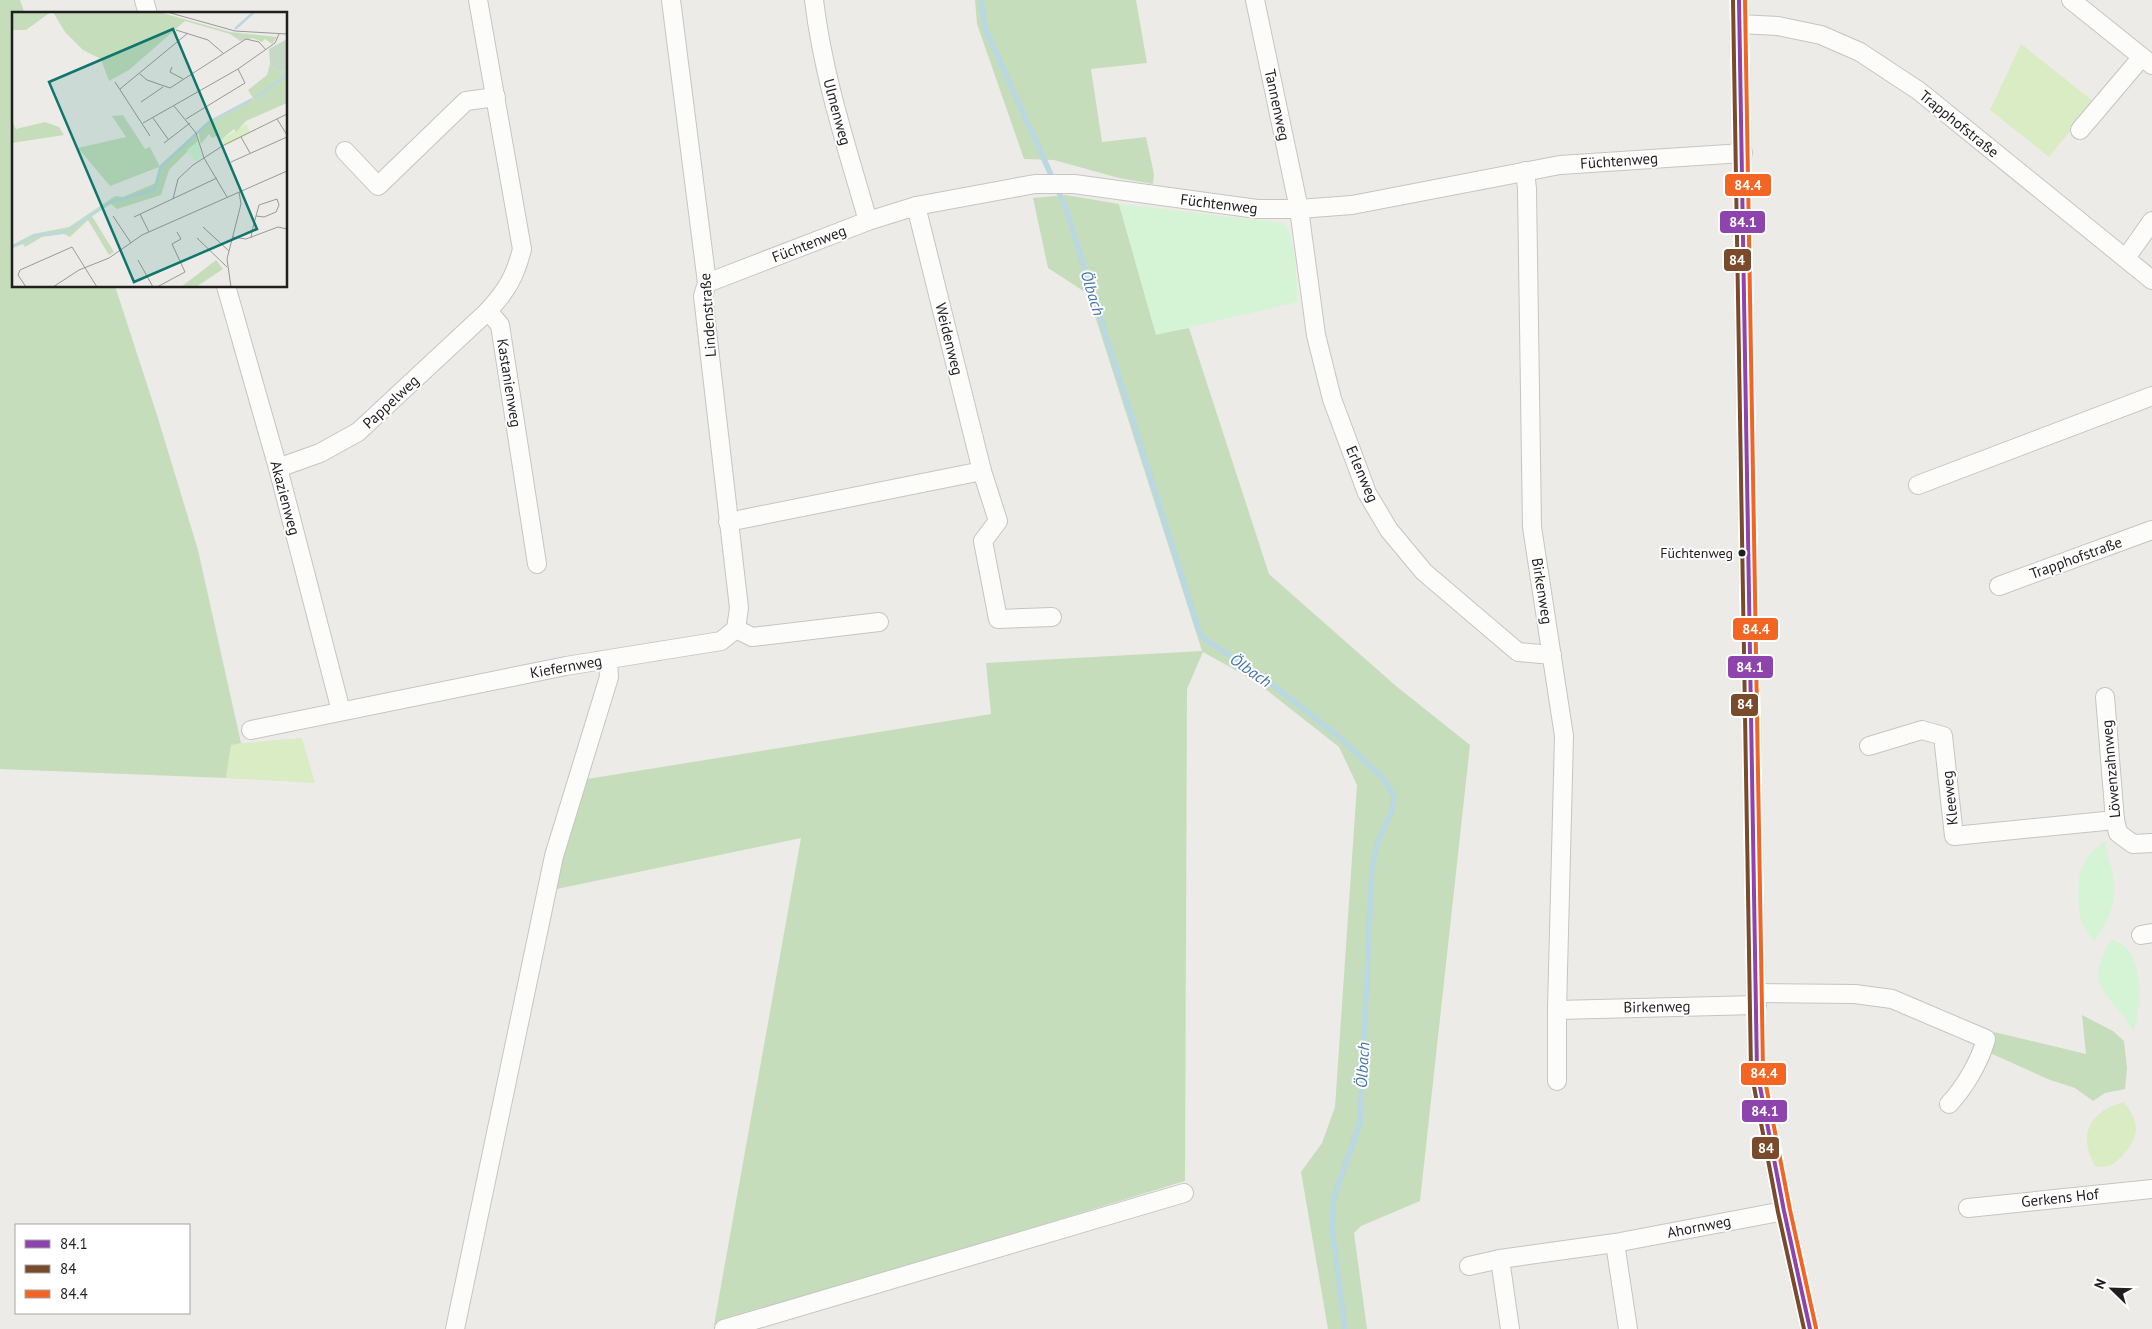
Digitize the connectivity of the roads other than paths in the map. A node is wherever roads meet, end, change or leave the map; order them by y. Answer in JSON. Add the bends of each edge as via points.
{"nodes":[{"id":1,"x":478,"y":0,"type":"edge"},
{"id":2,"x":671,"y":0,"type":"edge"},
{"id":3,"x":814,"y":0,"type":"edge"},
{"id":4,"x":1255,"y":0,"type":"edge"},
{"id":5,"x":1739,"y":0,"type":"edge"},
{"id":6,"x":2071,"y":0,"type":"edge"},
{"id":7,"x":1739,"y":24,"type":"junction"},
{"id":8,"x":2146,"y":61,"type":"edge"},
{"id":9,"x":496,"y":97,"type":"junction"},
{"id":10,"x":2080,"y":130,"type":"dead end"},
{"id":11,"x":345,"y":151,"type":"dead end"},
{"id":12,"x":1743,"y":152,"type":"junction"},
{"id":13,"x":1525,"y":171,"type":"junction"},
{"id":14,"x":916,"y":206,"type":"junction"},
{"id":15,"x":1299,"y":209,"type":"junction"},
{"id":16,"x":868,"y":221,"type":"junction"},
{"id":17,"x":2152,"y":221,"type":"edge"},
{"id":18,"x":2126,"y":258,"type":"junction"},
{"id":19,"x":2152,"y":280,"type":"edge"},
{"id":20,"x":707,"y":282,"type":"junction"},
{"id":21,"x":227,"y":288,"type":"edge"},
{"id":22,"x":488,"y":312,"type":"junction"},
{"id":23,"x":2152,"y":396,"type":"edge"},
{"id":24,"x":278,"y":468,"type":"junction"},
{"id":25,"x":982,"y":471,"type":"junction"},
{"id":26,"x":1918,"y":486,"type":"dead end"},
{"id":27,"x":728,"y":522,"type":"junction"},
{"id":28,"x":2152,"y":530,"type":"edge"},
{"id":29,"x":537,"y":564,"type":"dead end"},
{"id":30,"x":1999,"y":586,"type":"dead end"},
{"id":31,"x":1052,"y":617,"type":"dead end"},
{"id":32,"x":879,"y":622,"type":"dead end"},
{"id":33,"x":736,"y":629,"type":"junction"},
{"id":34,"x":1552,"y":655,"type":"junction"},
{"id":35,"x":608,"y":660,"type":"junction"},
{"id":36,"x":2105,"y":696,"type":"dead end"},
{"id":37,"x":341,"y":711,"type":"junction"},
{"id":38,"x":251,"y":730,"type":"dead end"},
{"id":39,"x":1868,"y":746,"type":"dead end"},
{"id":40,"x":2115,"y":820,"type":"junction"},
{"id":41,"x":2152,"y":843,"type":"edge"},
{"id":42,"x":1757,"y":999,"type":"junction"},
{"id":43,"x":1557,"y":1010,"type":"junction"},
{"id":44,"x":1557,"y":1081,"type":"dead end"},
{"id":45,"x":1949,"y":1104,"type":"dead end"},
{"id":46,"x":2152,"y":1189,"type":"edge"},
{"id":47,"x":1184,"y":1193,"type":"dead end"},
{"id":48,"x":1968,"y":1208,"type":"dead end"},
{"id":49,"x":1784,"y":1211,"type":"junction"},
{"id":50,"x":1615,"y":1243,"type":"junction"},
{"id":51,"x":1500,"y":1259,"type":"junction"},
{"id":52,"x":1469,"y":1266,"type":"dead end"},
{"id":53,"x":455,"y":1329,"type":"edge"},
{"id":54,"x":724,"y":1329,"type":"edge"},
{"id":55,"x":1510,"y":1329,"type":"edge"},
{"id":56,"x":1628,"y":1329,"type":"edge"},
{"id":57,"x":1810,"y":1329,"type":"edge"}],
"edges":[{"from":1,"to":9,"type":"street"},
{"from":2,"to":20,"type":"street","name":"Lindenstraße"},
{"from":3,"to":16,"type":"street","name":"Ulmenweg","via":[[830,89]]},
{"from":4,"to":15,"type":"street","name":"Tannenweg"},
{"from":5,"to":7,"type":"street"},
{"from":6,"to":8,"type":"street"},
{"from":7,"to":12,"type":"street"},
{"from":7,"to":18,"type":"street","name":"Trapphofstraße","via":[[1778,26],[1821,35],[1860,52],[1919,91]]},
{"from":8,"to":10,"type":"street"},
{"from":9,"to":11,"type":"street","via":[[466,101],[378,186]]},
{"from":9,"to":22,"type":"street","via":[[522,249],[517,271],[506,292]]},
{"from":12,"to":13,"type":"street","name":"Füchtenweg","via":[[1566,164]]},
{"from":12,"to":42,"type":"street"},
{"from":13,"to":15,"type":"street","name":"Füchtenweg","via":[[1352,205]]},
{"from":13,"to":34,"type":"street","name":"Birkenweg","via":[[1528,189],[1532,527]]},
{"from":14,"to":15,"type":"street","name":"Füchtenweg","via":[[1035,184],[1074,184],[1257,209]]},
{"from":14,"to":16,"type":"street","name":"Füchtenweg"},
{"from":14,"to":25,"type":"street","name":"Weidenweg"},
{"from":15,"to":34,"type":"street","name":"Erlenweg","via":[[1316,335],[1332,399],[1367,493],[1389,530],[1424,572],[1518,652]]},
{"from":16,"to":20,"type":"street","name":"Füchtenweg"},
{"from":17,"to":18,"type":"street"},
{"from":18,"to":19,"type":"street","name":"Trapphofstraße"},
{"from":20,"to":27,"type":"street","name":"Lindenstraße","via":[[704,296]]},
{"from":21,"to":24,"type":"street","name":"Akazienweg"},
{"from":22,"to":24,"type":"street","name":"Pappelweg","via":[[358,432],[320,453]]},
{"from":22,"to":29,"type":"street","name":"Kastanienweg","via":[[500,325]]},
{"from":23,"to":26,"type":"street"},
{"from":24,"to":37,"type":"street","name":"Akazienweg"},
{"from":25,"to":27,"type":"street"},
{"from":25,"to":31,"type":"street","name":"Weidenweg","via":[[998,521],[984,541],[998,620]]},
{"from":27,"to":33,"type":"street","name":"Lindenstraße","via":[[739,608]]},
{"from":28,"to":30,"type":"street","name":"Trapphofstraße"},
{"from":32,"to":33,"type":"street","via":[[752,637]]},
{"from":33,"to":35,"type":"street","name":"Kiefernweg","via":[[721,641]]},
{"from":34,"to":43,"type":"street","name":"Birkenweg","via":[[1564,736]]},
{"from":35,"to":37,"type":"street","name":"Kiefernweg"},
{"from":35,"to":53,"type":"street","via":[[609,677],[554,856]]},
{"from":36,"to":40,"type":"street","name":"Löwenzahnweg"},
{"from":37,"to":38,"type":"street","name":"Kiefernweg"},
{"from":39,"to":40,"type":"street","name":"Kleeweg","via":[[1922,730],[1943,736],[1954,836]]},
{"from":40,"to":41,"type":"street","name":"Löwenzahnweg","via":[[2118,833],[2133,844]]},
{"from":42,"to":43,"type":"street","name":"Birkenweg"},
{"from":42,"to":45,"type":"street","name":"Birkenweg","via":[[1855,994],[1892,999],[1986,1039],[1981,1055]]},
{"from":42,"to":49,"type":"street","via":[[1757,1071]]},
{"from":43,"to":44,"type":"street","name":"Birkenweg"},
{"from":46,"to":48,"type":"street","name":"Gerkens Hof"},
{"from":47,"to":54,"type":"street"},
{"from":49,"to":50,"type":"street","name":"Ahornweg"},
{"from":49,"to":57,"type":"street"},
{"from":50,"to":51,"type":"street","name":"Ahornweg"},
{"from":50,"to":56,"type":"street"},
{"from":51,"to":52,"type":"street","name":"Ahornweg"},
{"from":51,"to":55,"type":"street"}]}
